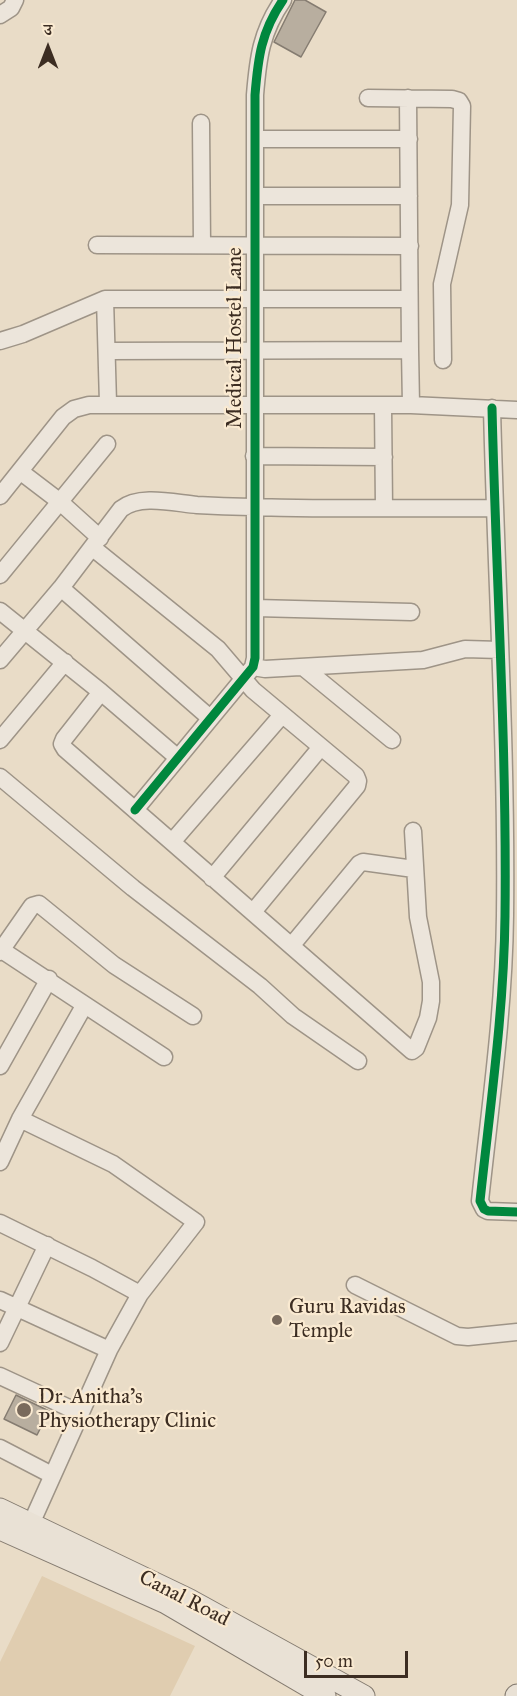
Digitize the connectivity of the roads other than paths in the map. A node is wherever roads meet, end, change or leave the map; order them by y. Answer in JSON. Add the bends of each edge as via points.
{"nodes":[{"id":1,"x":15,"y":0,"type":"edge"},
{"id":2,"x":283,"y":0,"type":"edge"},
{"id":3,"x":0,"y":15,"type":"edge"},
{"id":4,"x":368,"y":98,"type":"dead end"},
{"id":5,"x":408,"y":98,"type":"junction"},
{"id":6,"x":201,"y":123,"type":"dead end"},
{"id":7,"x":255,"y":139,"type":"junction"},
{"id":8,"x":409,"y":139,"type":"junction"},
{"id":9,"x":255,"y":196,"type":"junction"},
{"id":10,"x":409,"y":196,"type":"junction"},
{"id":11,"x":97,"y":245,"type":"dead end"},
{"id":12,"x":202,"y":245,"type":"junction"},
{"id":13,"x":255,"y":245,"type":"junction"},
{"id":14,"x":410,"y":246,"type":"junction"},
{"id":15,"x":105,"y":299,"type":"junction"},
{"id":16,"x":254,"y":299,"type":"junction"},
{"id":17,"x":409,"y":299,"type":"junction"},
{"id":18,"x":0,"y":341,"type":"edge"},
{"id":19,"x":254,"y":350,"type":"junction"},
{"id":20,"x":410,"y":350,"type":"junction"},
{"id":21,"x":107,"y":351,"type":"junction"},
{"id":22,"x":443,"y":360,"type":"dead end"},
{"id":23,"x":108,"y":404,"type":"junction"},
{"id":24,"x":411,"y":405,"type":"junction"},
{"id":25,"x":254,"y":406,"type":"junction"},
{"id":26,"x":383,"y":406,"type":"junction"},
{"id":27,"x":492,"y":408,"type":"junction"},
{"id":28,"x":517,"y":410,"type":"edge"},
{"id":29,"x":107,"y":444,"type":"dead end"},
{"id":30,"x":254,"y":456,"type":"junction"},
{"id":31,"x":384,"y":457,"type":"junction"},
{"id":32,"x":21,"y":472,"type":"junction"},
{"id":33,"x":0,"y":496,"type":"edge"},
{"id":34,"x":59,"y":501,"type":"junction"},
{"id":35,"x":254,"y":508,"type":"junction"},
{"id":36,"x":384,"y":508,"type":"junction"},
{"id":37,"x":494,"y":508,"type":"junction"},
{"id":38,"x":96,"y":543,"type":"junction"},
{"id":39,"x":0,"y":575,"type":"edge"},
{"id":40,"x":61,"y":588,"type":"junction"},
{"id":41,"x":256,"y":608,"type":"junction"},
{"id":42,"x":0,"y":611,"type":"edge"},
{"id":43,"x":411,"y":612,"type":"dead end"},
{"id":44,"x":26,"y":630,"type":"junction"},
{"id":45,"x":500,"y":650,"type":"junction"},
{"id":46,"x":0,"y":660,"type":"edge"},
{"id":47,"x":65,"y":662,"type":"junction"},
{"id":48,"x":303,"y":667,"type":"junction"},
{"id":49,"x":248,"y":673,"type":"junction"},
{"id":50,"x":101,"y":692,"type":"junction"},
{"id":51,"x":282,"y":715,"type":"junction"},
{"id":52,"x":210,"y":718,"type":"junction"},
{"id":53,"x":0,"y":740,"type":"edge"},
{"id":54,"x":392,"y":740,"type":"dead end"},
{"id":55,"x":321,"y":747,"type":"junction"},
{"id":56,"x":178,"y":758,"type":"junction"},
{"id":57,"x":0,"y":777,"type":"edge"},
{"id":58,"x":135,"y":810,"type":"junction"},
{"id":59,"x":413,"y":831,"type":"dead end"},
{"id":60,"x":172,"y":842,"type":"junction"},
{"id":61,"x":414,"y":869,"type":"junction"},
{"id":62,"x":212,"y":878,"type":"junction"},
{"id":63,"x":253,"y":912,"type":"junction"},
{"id":64,"x":292,"y":945,"type":"junction"},
{"id":65,"x":0,"y":950,"type":"edge"},
{"id":66,"x":49,"y":980,"type":"junction"},
{"id":67,"x":84,"y":1006,"type":"junction"},
{"id":68,"x":193,"y":1016,"type":"dead end"},
{"id":69,"x":164,"y":1057,"type":"dead end"},
{"id":70,"x":358,"y":1061,"type":"dead end"},
{"id":71,"x":0,"y":1066,"type":"edge"},
{"id":72,"x":20,"y":1119,"type":"junction"},
{"id":73,"x":0,"y":1162,"type":"edge"},
{"id":74,"x":517,"y":1212,"type":"edge"},
{"id":75,"x":0,"y":1223,"type":"edge"},
{"id":76,"x":47,"y":1245,"type":"junction"},
{"id":77,"x":355,"y":1285,"type":"dead end"},
{"id":78,"x":140,"y":1294,"type":"junction"},
{"id":79,"x":0,"y":1300,"type":"edge"},
{"id":80,"x":17,"y":1308,"type":"junction"},
{"id":81,"x":517,"y":1332,"type":"edge"},
{"id":82,"x":0,"y":1343,"type":"edge"},
{"id":83,"x":109,"y":1350,"type":"junction"},
{"id":84,"x":0,"y":1376,"type":"edge"},
{"id":85,"x":80,"y":1413,"type":"junction"},
{"id":86,"x":0,"y":1448,"type":"edge"},
{"id":87,"x":52,"y":1474,"type":"junction"},
{"id":88,"x":0,"y":1509,"type":"edge"},
{"id":89,"x":0,"y":1529,"type":"edge"},
{"id":90,"x":27,"y":1532,"type":"junction"},
{"id":91,"x":325,"y":1696,"type":"edge"},
{"id":92,"x":364,"y":1696,"type":"edge"}],
"edges":[{"from":1,"to":3,"type":"street"},
{"from":2,"to":7,"type":"street","name":"Medical Hostel Lane","via":[[260,48]]},
{"from":4,"to":5,"type":"street"},
{"from":5,"to":8,"type":"street"},
{"from":5,"to":22,"type":"street","via":[[456,100],[462,106],[460,205],[442,284]]},
{"from":6,"to":12,"type":"street"},
{"from":7,"to":8,"type":"street"},
{"from":7,"to":9,"type":"street","name":"Medical Hostel Lane"},
{"from":8,"to":10,"type":"street"},
{"from":9,"to":10,"type":"street"},
{"from":9,"to":13,"type":"street","name":"Medical Hostel Lane"},
{"from":10,"to":14,"type":"street"},
{"from":11,"to":12,"type":"street"},
{"from":12,"to":13,"type":"street"},
{"from":13,"to":14,"type":"street"},
{"from":13,"to":16,"type":"street","name":"Medical Hostel Lane"},
{"from":14,"to":17,"type":"street"},
{"from":15,"to":16,"type":"street"},
{"from":15,"to":18,"type":"street"},
{"from":15,"to":21,"type":"street"},
{"from":16,"to":17,"type":"street"},
{"from":16,"to":19,"type":"street","name":"Medical Hostel Lane"},
{"from":17,"to":20,"type":"street"},
{"from":19,"to":20,"type":"street"},
{"from":19,"to":21,"type":"street"},
{"from":19,"to":25,"type":"street","name":"Medical Hostel Lane"},
{"from":20,"to":24,"type":"street"},
{"from":21,"to":23,"type":"street"},
{"from":23,"to":25,"type":"street"},
{"from":23,"to":32,"type":"street","via":[[74,409],[63,417]]},
{"from":24,"to":26,"type":"street"},
{"from":24,"to":27,"type":"street"},
{"from":25,"to":26,"type":"street"},
{"from":25,"to":30,"type":"street","name":"Medical Hostel Lane"},
{"from":26,"to":31,"type":"street"},
{"from":27,"to":28,"type":"street"},
{"from":27,"to":37,"type":"street"},
{"from":29,"to":34,"type":"street"},
{"from":30,"to":31,"type":"street"},
{"from":30,"to":35,"type":"street","name":"Medical Hostel Lane"},
{"from":31,"to":36,"type":"street"},
{"from":32,"to":33,"type":"street"},
{"from":32,"to":34,"type":"street"},
{"from":34,"to":38,"type":"street"},
{"from":34,"to":39,"type":"street"},
{"from":35,"to":36,"type":"street"},
{"from":35,"to":38,"type":"street","via":[[136,502],[121,509]]},
{"from":35,"to":41,"type":"street","name":"Medical Hostel Lane"},
{"from":36,"to":37,"type":"street"},
{"from":37,"to":45,"type":"street"},
{"from":38,"to":40,"type":"street"},
{"from":38,"to":49,"type":"street"},
{"from":40,"to":44,"type":"street"},
{"from":40,"to":52,"type":"street"},
{"from":41,"to":43,"type":"street"},
{"from":41,"to":49,"type":"street","name":"Medical Hostel Lane","via":[[256,647]]},
{"from":42,"to":44,"type":"street"},
{"from":44,"to":46,"type":"street"},
{"from":44,"to":47,"type":"street"},
{"from":45,"to":48,"type":"street","via":[[465,649],[423,660]]},
{"from":45,"to":74,"type":"street","via":[[504,941],[480,1201],[488,1211]]},
{"from":47,"to":50,"type":"street"},
{"from":47,"to":53,"type":"street"},
{"from":48,"to":49,"type":"street"},
{"from":48,"to":54,"type":"street"},
{"from":49,"to":51,"type":"street"},
{"from":49,"to":52,"type":"street"},
{"from":50,"to":56,"type":"street"},
{"from":50,"to":58,"type":"street","via":[[63,744]]},
{"from":51,"to":55,"type":"street"},
{"from":51,"to":60,"type":"street"},
{"from":52,"to":56,"type":"street"},
{"from":55,"to":62,"type":"street"},
{"from":55,"to":63,"type":"street","via":[[356,776],[357,786]]},
{"from":56,"to":58,"type":"street"},
{"from":57,"to":70,"type":"street","via":[[293,1016]]},
{"from":58,"to":60,"type":"street"},
{"from":59,"to":61,"type":"street"},
{"from":60,"to":62,"type":"street"},
{"from":61,"to":64,"type":"street","via":[[359,864]]},
{"from":61,"to":64,"type":"street","via":[[431,1001],[414,1050],[408,1049]]},
{"from":62,"to":63,"type":"street"},
{"from":63,"to":64,"type":"street"},
{"from":65,"to":66,"type":"street"},
{"from":65,"to":68,"type":"street","via":[[32,906],[39,904],[114,965]]},
{"from":66,"to":67,"type":"street"},
{"from":66,"to":71,"type":"street"},
{"from":67,"to":69,"type":"street"},
{"from":67,"to":72,"type":"street"},
{"from":72,"to":73,"type":"street"},
{"from":72,"to":78,"type":"street","via":[[113,1164],[196,1222]]},
{"from":75,"to":76,"type":"street"},
{"from":76,"to":78,"type":"street"},
{"from":76,"to":80,"type":"street"},
{"from":77,"to":81,"type":"street","via":[[457,1336]]},
{"from":78,"to":83,"type":"street"},
{"from":79,"to":80,"type":"street"},
{"from":80,"to":82,"type":"street"},
{"from":80,"to":83,"type":"street"},
{"from":83,"to":85,"type":"street"},
{"from":84,"to":85,"type":"street"},
{"from":85,"to":87,"type":"street"},
{"from":86,"to":87,"type":"street"},
{"from":87,"to":90,"type":"street"},
{"from":88,"to":90,"type":"main road","name":"Canal Road"},
{"from":89,"to":90,"type":"main road","name":"Canal Road"},
{"from":90,"to":91,"type":"main road","name":"Canal Road","via":[[166,1604]]},
{"from":90,"to":92,"type":"main road","name":"Canal Road","via":[[188,1599]]}]}
